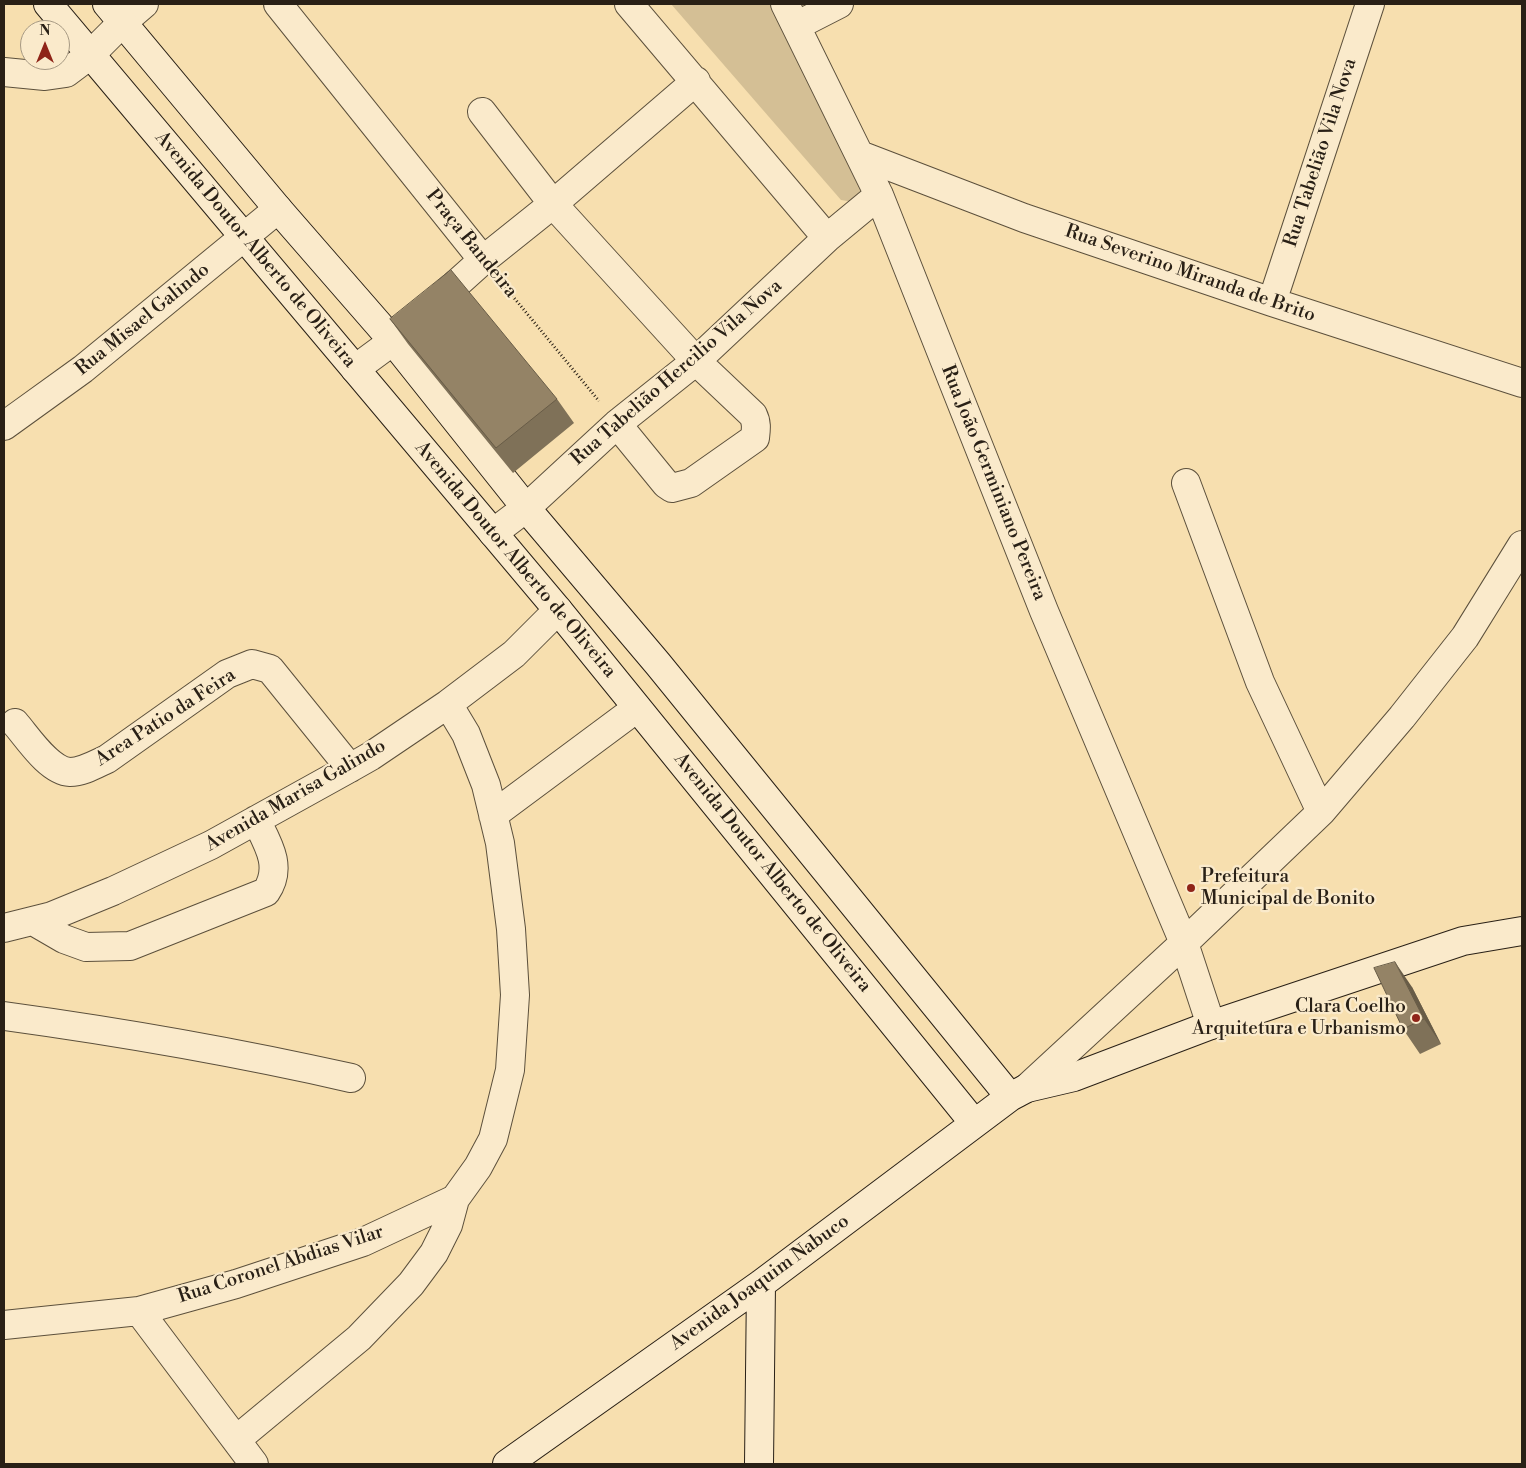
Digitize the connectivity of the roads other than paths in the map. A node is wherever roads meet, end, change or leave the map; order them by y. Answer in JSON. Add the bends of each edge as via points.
{"nodes":[{"id":1,"x":48,"y":4,"type":"edge"},
{"id":2,"x":144,"y":4,"type":"edge"},
{"id":3,"x":278,"y":4,"type":"edge"},
{"id":4,"x":629,"y":4,"type":"edge"},
{"id":5,"x":839,"y":4,"type":"edge"},
{"id":6,"x":1370,"y":4,"type":"edge"},
{"id":7,"x":114,"y":13,"type":"edge"},
{"id":8,"x":791,"y":15,"type":"edge"},
{"id":9,"x":90,"y":56,"type":"junction"},
{"id":10,"x":4,"y":72,"type":"edge"},
{"id":11,"x":696,"y":81,"type":"junction"},
{"id":12,"x":482,"y":112,"type":"dead end"},
{"id":13,"x":860,"y":155,"type":"junction"},
{"id":14,"x":878,"y":195,"type":"junction"},
{"id":15,"x":553,"y":204,"type":"junction"},
{"id":16,"x":278,"y":209,"type":"junction"},
{"id":17,"x":244,"y":237,"type":"junction"},
{"id":18,"x":827,"y":238,"type":"junction"},
{"id":19,"x":483,"y":260,"type":"junction"},
{"id":20,"x":1272,"y":302,"type":"junction"},
{"id":21,"x":393,"y":342,"type":"junction"},
{"id":22,"x":696,"y":361,"type":"junction"},
{"id":23,"x":355,"y":369,"type":"junction"},
{"id":24,"x":1522,"y":383,"type":"edge"},
{"id":25,"x":617,"y":424,"type":"junction"},
{"id":26,"x":4,"y":426,"type":"edge"},
{"id":27,"x":1186,"y":483,"type":"dead end"},
{"id":28,"x":526,"y":508,"type":"junction"},
{"id":29,"x":493,"y":533,"type":"junction"},
{"id":30,"x":1522,"y":545,"type":"edge"},
{"id":31,"x":558,"y":610,"type":"junction"},
{"id":32,"x":687,"y":700,"type":"junction"},
{"id":33,"x":448,"y":704,"type":"junction"},
{"id":34,"x":645,"y":717,"type":"junction"},
{"id":35,"x":15,"y":723,"type":"dead end"},
{"id":36,"x":350,"y":768,"type":"junction"},
{"id":37,"x":1322,"y":812,"type":"junction"},
{"id":38,"x":493,"y":815,"type":"junction"},
{"id":39,"x":256,"y":820,"type":"junction"},
{"id":40,"x":33,"y":921,"type":"junction"},
{"id":41,"x":4,"y":928,"type":"edge"},
{"id":42,"x":1522,"y":931,"type":"edge"},
{"id":43,"x":1184,"y":943,"type":"junction"},
{"id":44,"x":4,"y":1016,"type":"edge"},
{"id":45,"x":1212,"y":1025,"type":"junction"},
{"id":46,"x":351,"y":1078,"type":"dead end"},
{"id":47,"x":1018,"y":1092,"type":"junction"},
{"id":48,"x":974,"y":1123,"type":"junction"},
{"id":49,"x":455,"y":1199,"type":"junction"},
{"id":50,"x":760,"y":1284,"type":"junction"},
{"id":51,"x":139,"y":1311,"type":"junction"},
{"id":52,"x":4,"y":1325,"type":"edge"},
{"id":53,"x":236,"y":1440,"type":"junction"},
{"id":54,"x":254,"y":1464,"type":"edge"},
{"id":55,"x":507,"y":1464,"type":"edge"},
{"id":56,"x":759,"y":1464,"type":"edge"}],
"edges":[{"from":1,"to":9,"type":"street","name":"Avenida Doutor Alberto de Oliveira"},
{"from":2,"to":7,"type":"street"},
{"from":3,"to":19,"type":"street","name":"Praça Bandeira"},
{"from":4,"to":11,"type":"street"},
{"from":5,"to":8,"type":"street"},
{"from":6,"to":20,"type":"street","name":"Rua Tabelião Vila Nova"},
{"from":7,"to":9,"type":"street"},
{"from":7,"to":16,"type":"street"},
{"from":8,"to":13,"type":"street","name":"Rua João Germiniano Pereira"},
{"from":9,"to":10,"type":"street","via":[[66,73],[46,76]]},
{"from":9,"to":17,"type":"street","name":"Avenida Doutor Alberto de Oliveira"},
{"from":11,"to":15,"type":"street"},
{"from":11,"to":18,"type":"street"},
{"from":12,"to":15,"type":"street"},
{"from":13,"to":14,"type":"street","name":"Rua João Germiniano Pereira"},
{"from":13,"to":20,"type":"street","name":"Rua Severino Miranda de Brito","via":[[1024,218]]},
{"from":14,"to":18,"type":"street","name":"Rua Tabelião Hercilio Vila Nova"},
{"from":14,"to":43,"type":"street","name":"Rua João Germiniano Pereira","via":[[1044,611]]},
{"from":15,"to":19,"type":"street"},
{"from":15,"to":22,"type":"street"},
{"from":16,"to":17,"type":"street","name":"Rua Misael Galindo"},
{"from":16,"to":21,"type":"street"},
{"from":17,"to":23,"type":"street","name":"Avenida Doutor Alberto de Oliveira"},
{"from":17,"to":26,"type":"street","name":"Rua Misael Galindo","via":[[83,369]]},
{"from":18,"to":22,"type":"street","name":"Rua Tabelião Hercilio Vila Nova"},
{"from":19,"to":21,"type":"street"},
{"from":20,"to":24,"type":"street","name":"Rua Severino Miranda de Brito"},
{"from":21,"to":23,"type":"street"},
{"from":21,"to":28,"type":"street"},
{"from":22,"to":25,"type":"street","name":"Rua Tabelião Hercilio Vila Nova"},
{"from":22,"to":25,"type":"street","via":[[752,415],[756,421],[755,438],[691,483],[672,488]]},
{"from":23,"to":29,"type":"street","name":"Avenida Doutor Alberto de Oliveira"},
{"from":25,"to":28,"type":"street","name":"Rua Tabelião Hercilio Vila Nova"},
{"from":27,"to":37,"type":"street","via":[[1260,682]]},
{"from":28,"to":29,"type":"street","name":"Rua Tabelião Hercilio Vila Nova"},
{"from":28,"to":32,"type":"street"},
{"from":29,"to":31,"type":"street","name":"Avenida Doutor Alberto de Oliveira"},
{"from":30,"to":37,"type":"street","name":"Avenida Joaquim Nabuco","via":[[1464,637]]},
{"from":31,"to":33,"type":"street","name":"Avenida Marisa Galindo","via":[[514,654]]},
{"from":31,"to":34,"type":"street","name":"Avenida Doutor Alberto de Oliveira"},
{"from":32,"to":34,"type":"street"},
{"from":32,"to":47,"type":"street"},
{"from":33,"to":36,"type":"street","name":"Avenida Marisa Galindo"},
{"from":33,"to":38,"type":"street","name":"Rua Coronel Abdias Vilar","via":[[466,734],[486,785]]},
{"from":34,"to":38,"type":"street"},
{"from":34,"to":48,"type":"street","name":"Avenida Doutor Alberto de Oliveira"},
{"from":35,"to":36,"type":"street","name":"Area Patio da Feira","via":[[51,765],[69,772],[89,768],[107,759],[227,674],[252,664],[270,669]]},
{"from":36,"to":39,"type":"street","name":"Avenida Marisa Galindo"},
{"from":37,"to":43,"type":"street","name":"Avenida Joaquim Nabuco"},
{"from":38,"to":49,"type":"street","name":"Rua Coronel Abdias Vilar","via":[[512,928],[515,995],[510,1070],[493,1139]]},
{"from":39,"to":40,"type":"street","name":"Avenida Marisa Galindo","via":[[113,891]]},
{"from":39,"to":40,"type":"street","via":[[268,845],[274,869],[272,883],[266,892],[130,946],[86,947],[64,939]]},
{"from":40,"to":41,"type":"street","name":"Avenida Marisa Galindo"},
{"from":42,"to":45,"type":"street","via":[[1463,941]]},
{"from":43,"to":45,"type":"street","name":"Rua João Germiniano Pereira"},
{"from":43,"to":47,"type":"street","name":"Avenida Joaquim Nabuco"},
{"from":44,"to":46,"type":"street","via":[[163,1040]]},
{"from":45,"to":47,"type":"street","via":[[1074,1077]]},
{"from":47,"to":48,"type":"street","name":"Avenida Joaquim Nabuco"},
{"from":48,"to":50,"type":"street","name":"Avenida Joaquim Nabuco"},
{"from":49,"to":51,"type":"street","name":"Rua Coronel Abdias Vilar","via":[[363,1242],[236,1284]]},
{"from":49,"to":53,"type":"street","via":[[448,1225],[434,1253],[411,1284],[359,1338]]},
{"from":50,"to":55,"type":"street","name":"Avenida Joaquim Nabuco"},
{"from":50,"to":56,"type":"street"},
{"from":51,"to":52,"type":"street","name":"Rua Coronel Abdias Vilar"},
{"from":51,"to":53,"type":"street"},
{"from":53,"to":54,"type":"street"}]}
